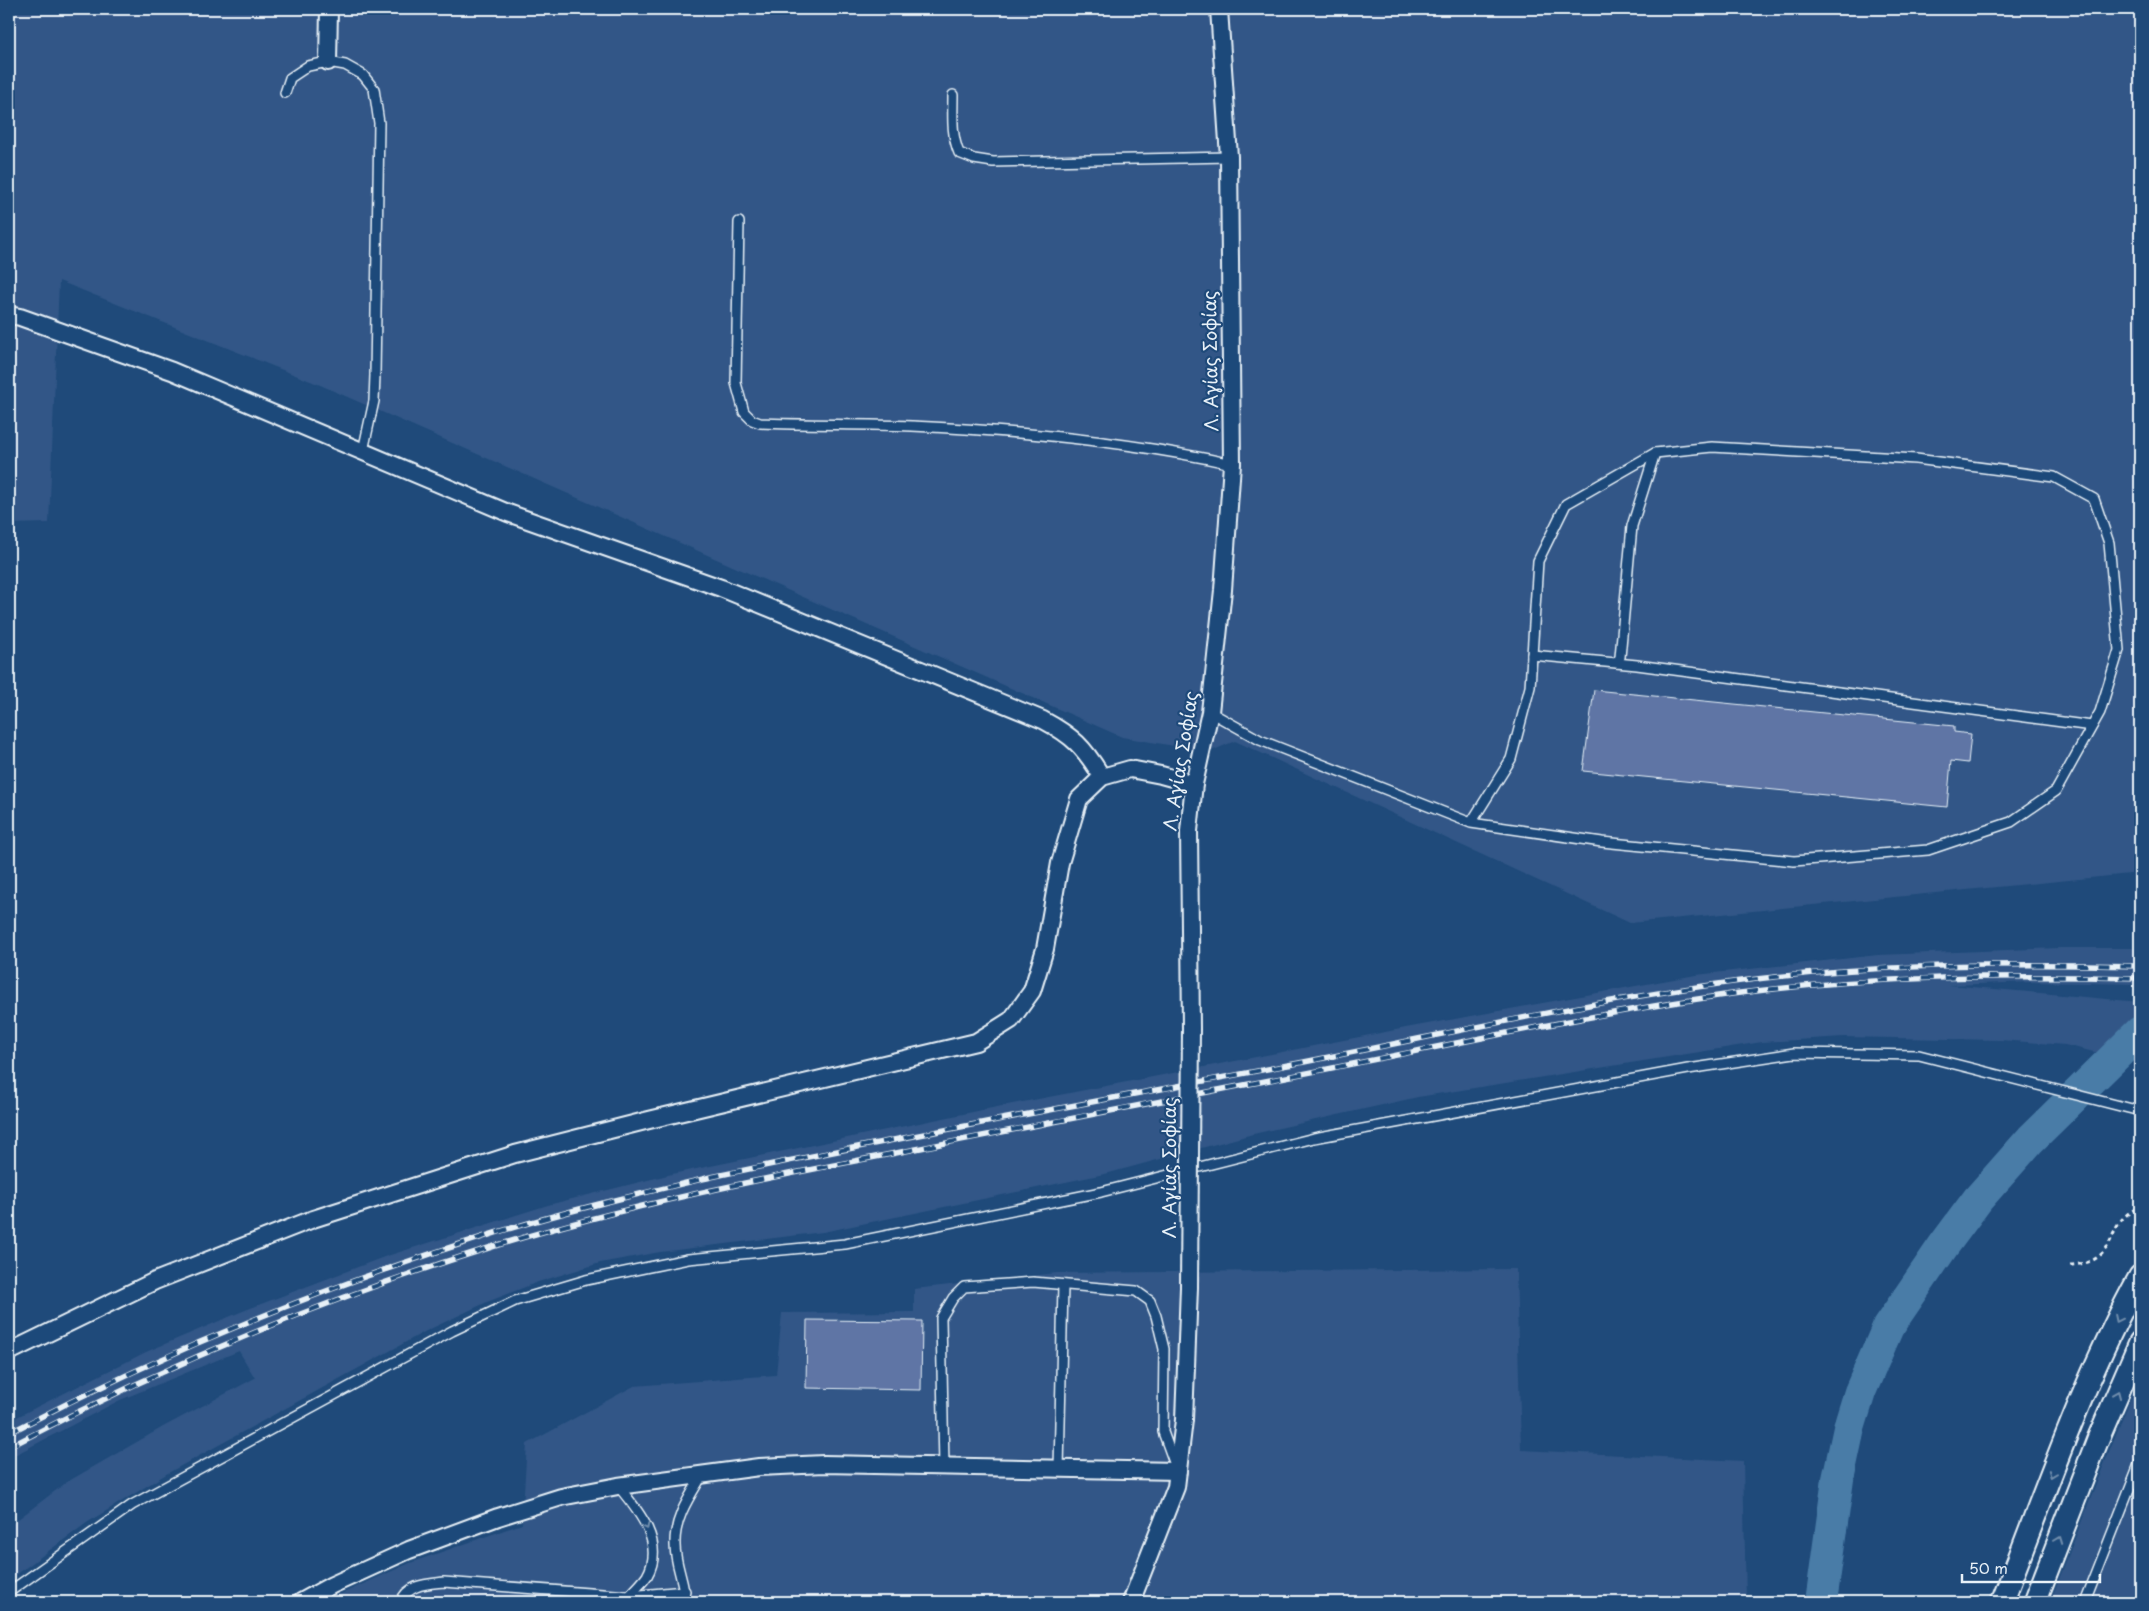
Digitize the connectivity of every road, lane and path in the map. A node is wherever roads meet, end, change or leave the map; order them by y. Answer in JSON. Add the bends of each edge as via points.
{"nodes":[{"id":1,"x":329,"y":9,"type":"edge"},
{"id":2,"x":1219,"y":9,"type":"edge"},
{"id":3,"x":328,"y":62,"type":"junction"},
{"id":4,"x":285,"y":93,"type":"dead end"},
{"id":5,"x":953,"y":95,"type":"dead end"},
{"id":6,"x":1229,"y":157,"type":"junction"},
{"id":7,"x":739,"y":222,"type":"dead end"},
{"id":8,"x":9,"y":315,"type":"edge"},
{"id":9,"x":363,"y":451,"type":"junction"},
{"id":10,"x":1655,"y":453,"type":"junction"},
{"id":11,"x":1232,"y":464,"type":"junction"},
{"id":12,"x":1532,"y":655,"type":"junction"},
{"id":13,"x":1616,"y":663,"type":"junction"},
{"id":14,"x":1210,"y":712,"type":"junction"},
{"id":15,"x":2092,"y":726,"type":"junction"},
{"id":16,"x":1102,"y":777,"type":"junction"},
{"id":17,"x":1194,"y":784,"type":"junction"},
{"id":18,"x":1471,"y":823,"type":"junction"},
{"id":19,"x":2140,"y":1111,"type":"edge"},
{"id":20,"x":2140,"y":1207,"type":"edge"},
{"id":21,"x":2070,"y":1265,"type":"dead end"},
{"id":22,"x":2140,"y":1276,"type":"edge"},
{"id":23,"x":1062,"y":1285,"type":"junction"},
{"id":24,"x":2140,"y":1342,"type":"edge"},
{"id":25,"x":9,"y":1352,"type":"edge"},
{"id":26,"x":2140,"y":1462,"type":"edge"},
{"id":27,"x":944,"y":1467,"type":"junction"},
{"id":28,"x":1059,"y":1468,"type":"junction"},
{"id":29,"x":1178,"y":1471,"type":"junction"},
{"id":30,"x":703,"y":1474,"type":"junction"},
{"id":31,"x":618,"y":1486,"type":"junction"},
{"id":32,"x":685,"y":1591,"type":"junction"},
{"id":33,"x":9,"y":1592,"type":"edge"},
{"id":34,"x":629,"y":1596,"type":"junction"},
{"id":35,"x":301,"y":1602,"type":"edge"},
{"id":36,"x":401,"y":1602,"type":"edge"},
{"id":37,"x":685,"y":1602,"type":"edge"},
{"id":38,"x":1132,"y":1602,"type":"edge"},
{"id":39,"x":2002,"y":1602,"type":"edge"},
{"id":40,"x":2035,"y":1602,"type":"edge"},
{"id":41,"x":2085,"y":1602,"type":"edge"}],
"edges":[{"from":1,"to":3,"type":"street"},
{"from":2,"to":6,"type":"street","name":"Λ. Αγίας Σοφίας"},
{"from":3,"to":4,"type":"lane","via":[[308,66],[290,78]]},
{"from":3,"to":9,"type":"lane","via":[[345,65],[363,74],[374,89],[379,123],[374,401]]},
{"from":5,"to":6,"type":"lane","via":[[955,144],[959,153],[974,159],[993,162]]},
{"from":6,"to":11,"type":"street","name":"Λ. Αγίας Σοφίας"},
{"from":7,"to":11,"type":"lane","via":[[736,382],[744,412],[752,420],[760,423],[911,426],[1025,433],[1175,451]]},
{"from":8,"to":9,"type":"street","via":[[172,371]]},
{"from":9,"to":16,"type":"street","via":[[508,513],[721,588],[1043,720],[1065,732],[1087,752]]},
{"from":10,"to":12,"type":"lane","via":[[1566,504],[1538,560]]},
{"from":10,"to":13,"type":"lane","via":[[1632,526],[1620,657]]},
{"from":10,"to":15,"type":"lane","via":[[1712,447],[1916,459],[2054,477],[2094,499],[2108,543],[2119,650],[2100,712]]},
{"from":11,"to":14,"type":"street","name":"Λ. Αγίας Σοφίας"},
{"from":12,"to":13,"type":"lane"},
{"from":12,"to":18,"type":"lane","via":[[1530,687],[1511,759]]},
{"from":13,"to":15,"type":"lane"},
{"from":14,"to":17,"type":"street","name":"Λ. Αγίας Σοφίας"},
{"from":14,"to":18,"type":"lane","via":[[1260,740]]},
{"from":15,"to":18,"type":"lane","via":[[2056,791],[2011,822],[1928,850],[1794,861],[1602,842]]},
{"from":16,"to":17,"type":"street","via":[[1130,769]]},
{"from":16,"to":25,"type":"street","via":[[1079,799],[1060,862],[1045,949],[1032,991],[1011,1020],[976,1042],[534,1149],[377,1198],[313,1219],[154,1281]]},
{"from":17,"to":29,"type":"street","name":"Λ. Αγίας Σοφίας","bridge":true,"via":[[1188,831],[1190,1287],[1184,1420]]},
{"from":19,"to":33,"type":"lane","via":[[1919,1055],[1794,1053],[1688,1069],[1314,1138],[1101,1192],[844,1244],[688,1259],[586,1280],[515,1301],[444,1335],[132,1505]]},
{"from":20,"to":21,"type":"path","via":[[2126,1214],[2117,1225],[2098,1259],[2087,1264]]},
{"from":22,"to":39,"type":"street","one_way":true,"via":[[2070,1428]]},
{"from":23,"to":27,"type":"lane","via":[[1033,1282],[964,1287],[952,1298],[941,1318]]},
{"from":23,"to":28,"type":"lane"},
{"from":23,"to":29,"type":"lane","via":[[1136,1291],[1150,1301],[1164,1349],[1163,1432]]},
{"from":40,"to":24,"type":"street","one_way":true,"via":[[2098,1439]]},
{"from":26,"to":41,"type":"lane"},
{"from":27,"to":28,"type":"street"},
{"from":27,"to":30,"type":"street","via":[[824,1464]]},
{"from":28,"to":29,"type":"street"},
{"from":29,"to":38,"type":"street","name":"Λ. Αγίας Σοφίας","via":[[1176,1487]]},
{"from":30,"to":31,"type":"street"},
{"from":30,"to":32,"type":"lane","via":[[680,1514],[675,1544]]},
{"from":31,"to":34,"type":"lane","one_way":true,"via":[[638,1510],[653,1547],[647,1576]]},
{"from":31,"to":35,"type":"street","via":[[561,1497],[498,1517],[409,1550]]},
{"from":32,"to":34,"type":"lane"},
{"from":32,"to":37,"type":"lane"},
{"from":34,"to":36,"type":"lane","via":[[444,1582],[416,1586]]}]}
